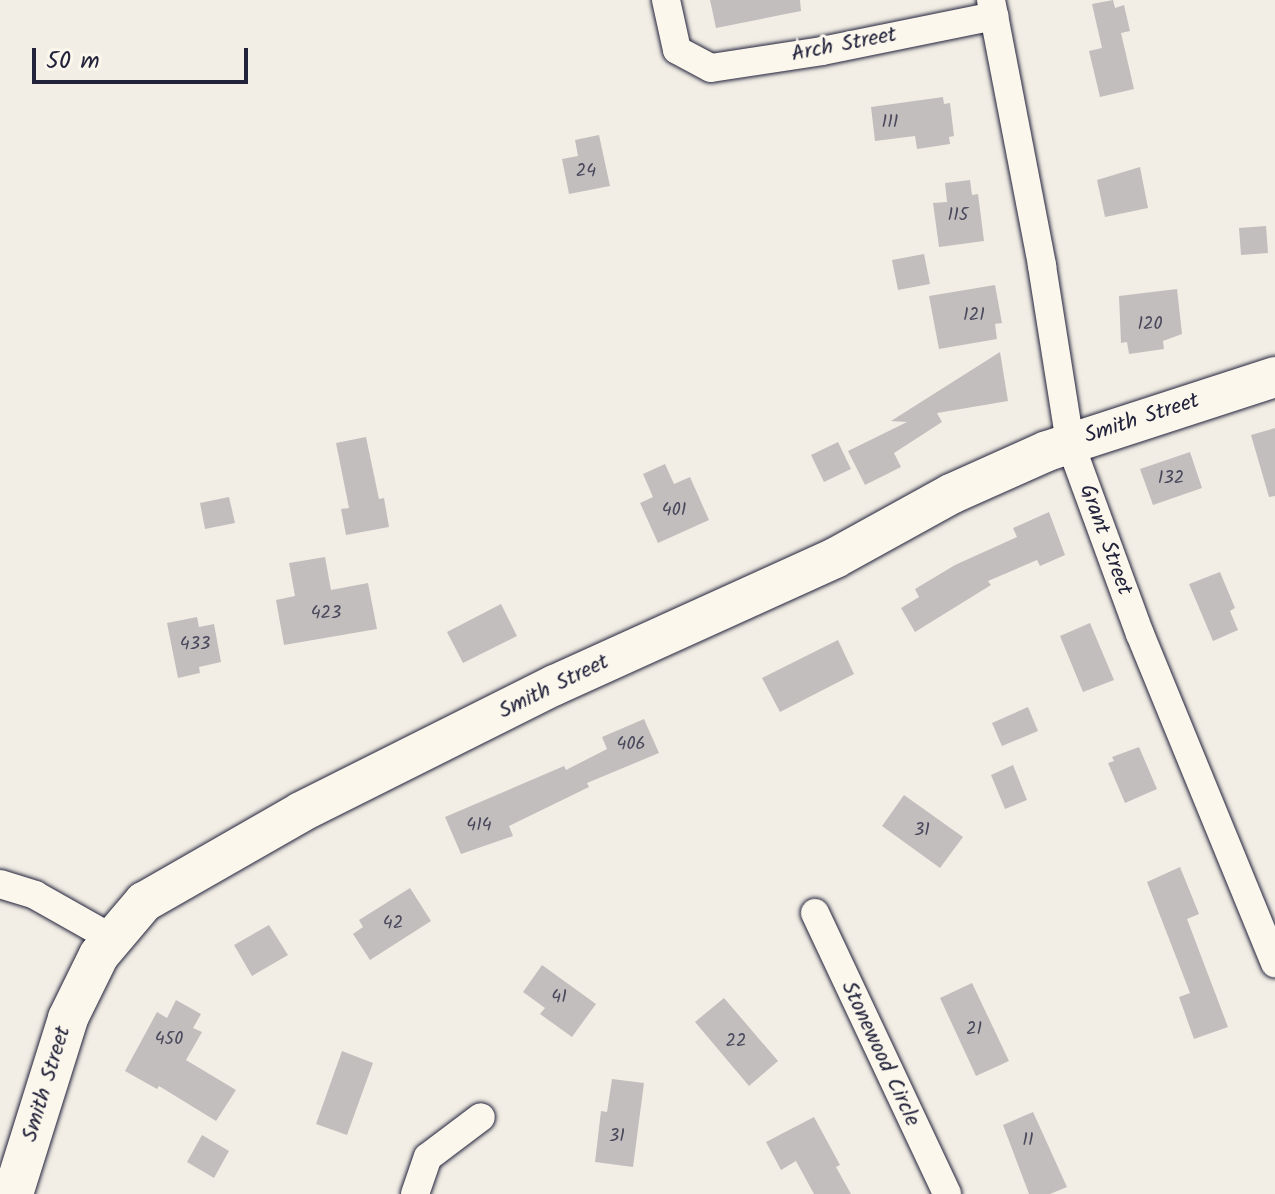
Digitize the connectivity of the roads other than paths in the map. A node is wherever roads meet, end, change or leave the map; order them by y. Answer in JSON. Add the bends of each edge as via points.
{"nodes":[{"id":1,"x":666,"y":0,"type":"edge"},
{"id":2,"x":992,"y":8,"type":"edge"},
{"id":3,"x":1275,"y":377,"type":"edge"},
{"id":4,"x":1070,"y":443,"type":"junction"},
{"id":5,"x":0,"y":884,"type":"edge"},
{"id":6,"x":815,"y":913,"type":"dead end"},
{"id":7,"x":113,"y":939,"type":"junction"},
{"id":8,"x":1275,"y":963,"type":"edge"},
{"id":9,"x":481,"y":1117,"type":"dead end"},
{"id":10,"x":13,"y":1194,"type":"edge"},
{"id":11,"x":415,"y":1194,"type":"edge"},
{"id":12,"x":947,"y":1194,"type":"edge"}],
"edges":[{"from":1,"to":2,"type":"street","name":"Arch Street","via":[[677,50],[711,68]]},
{"from":2,"to":4,"type":"street","name":"Grant Street"},
{"from":3,"to":4,"type":"street","name":"Smith Street"},
{"from":4,"to":7,"type":"street","name":"Smith Street","via":[[951,494],[835,558],[555,685],[301,812],[144,902]]},
{"from":4,"to":8,"type":"street","name":"Grant Street","via":[[1140,634]]},
{"from":5,"to":7,"type":"street","via":[[35,895]]},
{"from":6,"to":12,"type":"street","name":"Stonewood Circle"},
{"from":7,"to":10,"type":"street","name":"Smith Street","via":[[99,955],[68,1018]]},
{"from":9,"to":11,"type":"street","via":[[428,1157]]}]}
